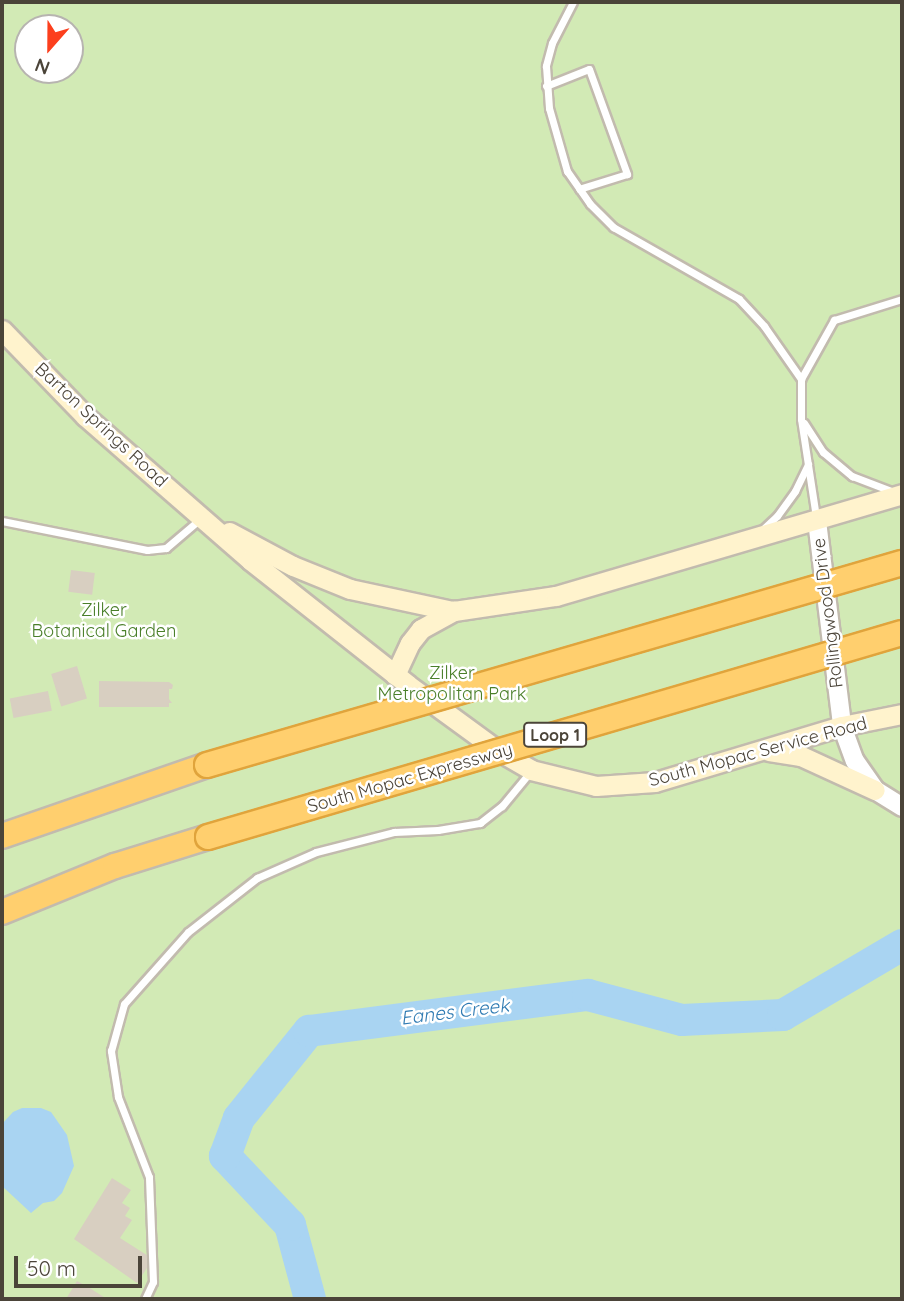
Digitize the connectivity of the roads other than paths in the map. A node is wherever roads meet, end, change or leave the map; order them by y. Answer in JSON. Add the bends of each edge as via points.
{"nodes":[{"id":1,"x":573,"y":2,"type":"edge"},
{"id":2,"x":547,"y":86,"type":"junction"},
{"id":3,"x":579,"y":189,"type":"junction"},
{"id":4,"x":902,"y":299,"type":"edge"},
{"id":5,"x":2,"y":330,"type":"edge"},
{"id":6,"x":801,"y":379,"type":"junction"},
{"id":7,"x":801,"y":419,"type":"junction"},
{"id":8,"x":808,"y":463,"type":"junction"},
{"id":9,"x":902,"y":494,"type":"edge"},
{"id":10,"x":202,"y":517,"type":"junction"},
{"id":11,"x":2,"y":521,"type":"edge"},
{"id":12,"x":817,"y":521,"type":"junction"},
{"id":13,"x":753,"y":538,"type":"junction"},
{"id":14,"x":902,"y":563,"type":"edge"},
{"id":15,"x":454,"y":611,"type":"junction"},
{"id":16,"x":902,"y":633,"type":"edge"},
{"id":17,"x":395,"y":675,"type":"junction"},
{"id":18,"x":902,"y":714,"type":"edge"},
{"id":19,"x":842,"y":726,"type":"junction"},
{"id":20,"x":765,"y":750,"type":"junction"},
{"id":21,"x":531,"y":770,"type":"junction"},
{"id":22,"x":875,"y":790,"type":"junction"},
{"id":23,"x":902,"y":807,"type":"edge"},
{"id":24,"x":2,"y":836,"type":"edge"},
{"id":25,"x":2,"y":912,"type":"edge"},
{"id":26,"x":145,"y":1299,"type":"edge"}],
"edges":[{"from":1,"to":2,"type":"lane","via":[[552,43]]},
{"from":2,"to":3,"type":"lane","via":[[548,108],[568,171]]},
{"from":2,"to":3,"type":"lane","via":[[589,69],[627,174]]},
{"from":3,"to":6,"type":"lane","via":[[613,227],[739,299]]},
{"from":4,"to":6,"type":"lane","via":[[834,320]]},
{"from":5,"to":10,"type":"main road","name":"Barton Springs Road","via":[[85,416]]},
{"from":6,"to":7,"type":"lane"},
{"from":7,"to":8,"type":"lane"},
{"from":7,"to":9,"type":"lane","via":[[823,452],[852,476]]},
{"from":8,"to":12,"type":"lane"},
{"from":8,"to":13,"type":"lane","via":[[777,516]]},
{"from":9,"to":12,"type":"main road"},
{"from":10,"to":11,"type":"lane","via":[[166,548],[147,550]]},
{"from":10,"to":15,"type":"main road","name":"Barton Springs Road","via":[[293,566],[350,589]]},
{"from":10,"to":17,"type":"main road","name":"Barton Springs Road"},
{"from":12,"to":13,"type":"main road"},
{"from":12,"to":19,"type":"street","name":"Rollingwood Drive"},
{"from":13,"to":15,"type":"main road","via":[[556,596]]},
{"from":14,"to":24,"type":"highway","bridge":true,"via":[[206,765]]},
{"from":15,"to":17,"type":"main road","via":[[421,629]]},
{"from":16,"to":25,"type":"highway","name":"South Mopac Expressway","number":"Loop 1","bridge":true,"via":[[208,837],[116,866]]},
{"from":17,"to":21,"type":"main road","name":"South Mopac Service Road","via":[[496,750]]},
{"from":18,"to":19,"type":"main road","name":"South Mopac Service Road"},
{"from":19,"to":20,"type":"main road","name":"South Mopac Service Road"},
{"from":19,"to":22,"type":"street","name":"Rollingwood Drive","via":[[855,761]]},
{"from":20,"to":21,"type":"main road","name":"South Mopac Service Road","via":[[680,776],[624,786],[568,782]]},
{"from":20,"to":22,"type":"main road","via":[[801,756]]},
{"from":21,"to":26,"type":"lane","via":[[502,806],[480,823],[394,832],[316,852],[257,878],[188,932],[124,1004],[111,1051],[118,1097],[149,1177],[153,1282]]},
{"from":22,"to":23,"type":"street","name":"Rollingwood Drive"}]}
